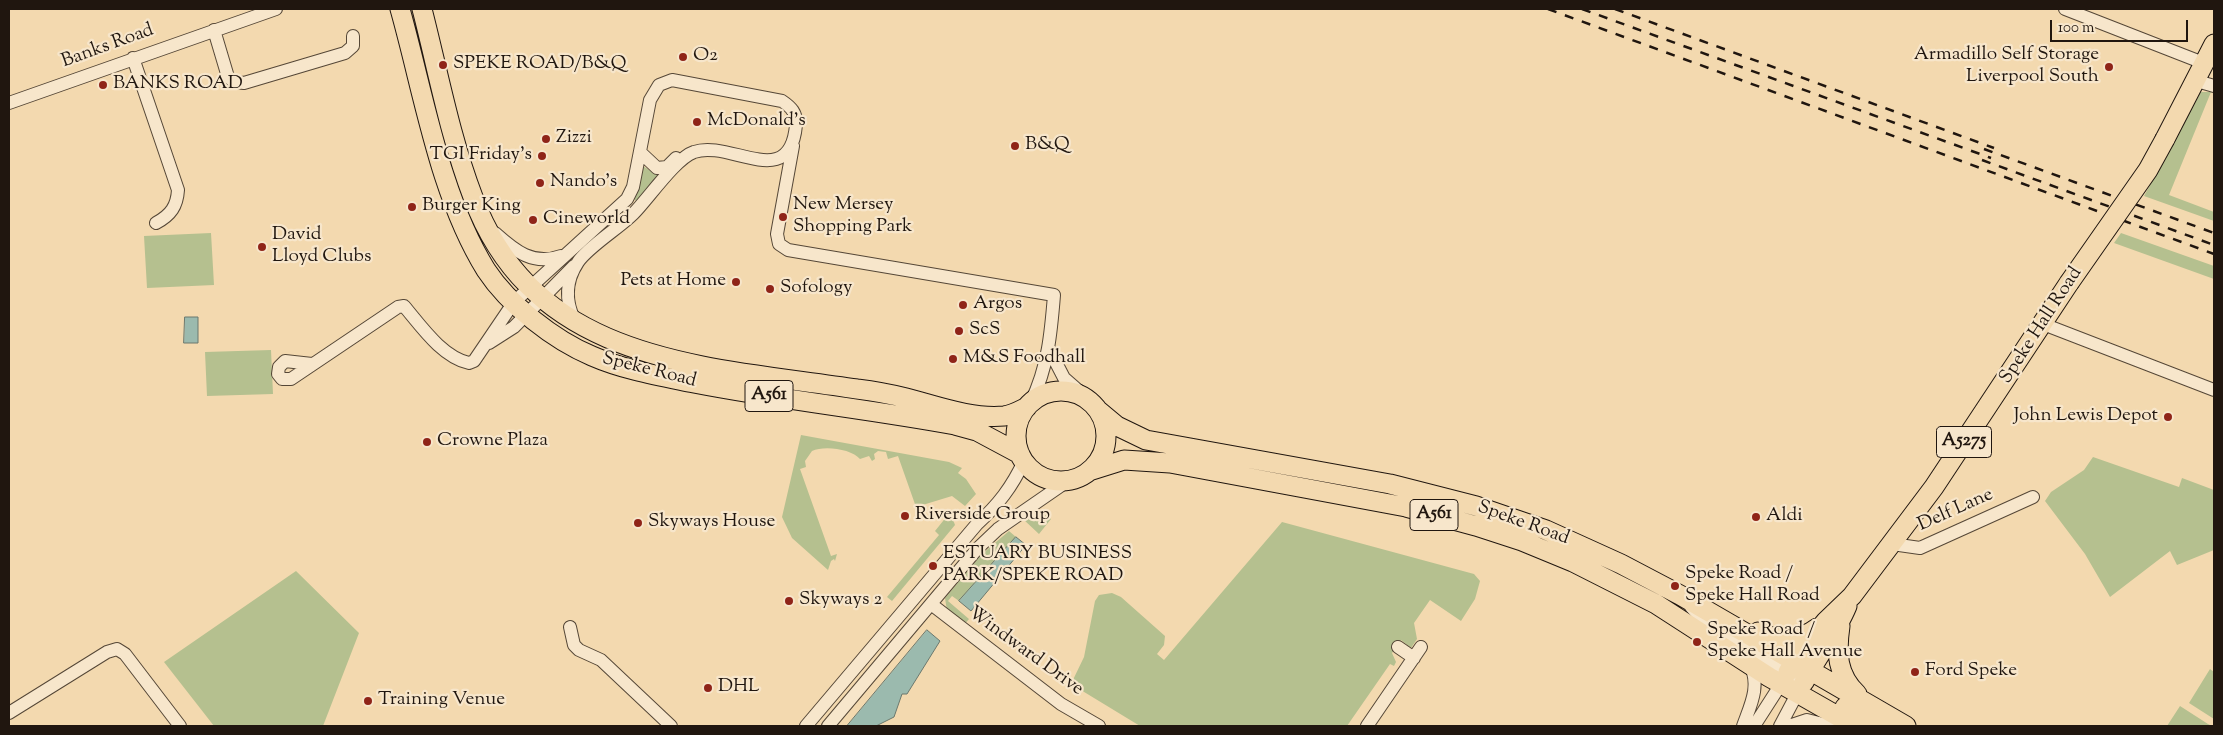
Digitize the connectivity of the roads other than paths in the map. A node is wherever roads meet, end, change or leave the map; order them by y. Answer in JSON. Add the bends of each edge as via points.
{"nodes":[{"id":1,"x":276,"y":9,"type":"edge"},
{"id":2,"x":422,"y":9,"type":"edge"},
{"id":3,"x":2065,"y":9,"type":"edge"},
{"id":4,"x":400,"y":10,"type":"edge"},
{"id":5,"x":214,"y":30,"type":"junction"},
{"id":6,"x":353,"y":36,"type":"dead end"},
{"id":7,"x":2214,"y":44,"type":"edge"},
{"id":8,"x":133,"y":58,"type":"junction"},
{"id":9,"x":2206,"y":64,"type":"junction"},
{"id":10,"x":2206,"y":83,"type":"edge"},
{"id":11,"x":9,"y":102,"type":"edge"},
{"id":12,"x":794,"y":141,"type":"junction"},
{"id":13,"x":641,"y":153,"type":"junction"},
{"id":14,"x":683,"y":158,"type":"junction"},
{"id":15,"x":771,"y":161,"type":"junction"},
{"id":16,"x":788,"y":173,"type":"junction"},
{"id":17,"x":156,"y":223,"type":"dead end"},
{"id":18,"x":486,"y":225,"type":"junction"},
{"id":19,"x":566,"y":255,"type":"junction"},
{"id":20,"x":578,"y":262,"type":"junction"},
{"id":21,"x":535,"y":292,"type":"junction"},
{"id":22,"x":524,"y":317,"type":"junction"},
{"id":23,"x":575,"y":323,"type":"junction"},
{"id":24,"x":2043,"y":324,"type":"junction"},
{"id":25,"x":485,"y":345,"type":"junction"},
{"id":26,"x":1049,"y":349,"type":"junction"},
{"id":27,"x":312,"y":364,"type":"dead end"},
{"id":28,"x":2214,"y":390,"type":"edge"},
{"id":29,"x":1029,"y":404,"type":"junction"},
{"id":30,"x":1094,"y":405,"type":"junction"},
{"id":31,"x":1022,"y":457,"type":"junction"},
{"id":32,"x":1090,"y":471,"type":"junction"},
{"id":33,"x":1069,"y":480,"type":"junction"},
{"id":34,"x":1417,"y":490,"type":"junction"},
{"id":35,"x":2033,"y":497,"type":"dead end"},
{"id":36,"x":1412,"y":509,"type":"junction"},
{"id":37,"x":1892,"y":544,"type":"junction"},
{"id":38,"x":1680,"y":595,"type":"junction"},
{"id":39,"x":930,"y":604,"type":"junction"},
{"id":40,"x":1833,"y":622,"type":"junction"},
{"id":41,"x":570,"y":627,"type":"dead end"},
{"id":42,"x":1398,"y":647,"type":"dead end"},
{"id":43,"x":1421,"y":647,"type":"dead end"},
{"id":44,"x":1414,"y":658,"type":"junction"},
{"id":45,"x":1750,"y":665,"type":"junction"},
{"id":46,"x":1795,"y":678,"type":"junction"},
{"id":47,"x":1865,"y":702,"type":"junction"},
{"id":48,"x":9,"y":713,"type":"edge"},
{"id":49,"x":180,"y":726,"type":"edge"},
{"id":50,"x":671,"y":726,"type":"edge"},
{"id":51,"x":806,"y":726,"type":"edge"},
{"id":52,"x":828,"y":726,"type":"edge"},
{"id":53,"x":1099,"y":726,"type":"edge"},
{"id":54,"x":1367,"y":726,"type":"edge"},
{"id":55,"x":1743,"y":726,"type":"edge"},
{"id":56,"x":1754,"y":726,"type":"edge"},
{"id":57,"x":1780,"y":726,"type":"edge"},
{"id":58,"x":1789,"y":726,"type":"edge"},
{"id":59,"x":1831,"y":726,"type":"edge"},
{"id":60,"x":1855,"y":726,"type":"edge"},
{"id":61,"x":1879,"y":726,"type":"edge"},
{"id":62,"x":1906,"y":726,"type":"edge"}],
"edges":[{"from":1,"to":5,"type":"street","name":"Banks Road"},
{"from":2,"to":18,"type":"highway","name":"Speke Road","number":"A561","via":[[458,149],[473,198]]},
{"from":3,"to":9,"type":"street"},
{"from":4,"to":22,"type":"highway","name":"Speke Road","number":"A561","via":[[439,154],[462,223],[487,271]]},
{"from":5,"to":6,"type":"street","via":[[228,77],[244,83],[345,53],[353,46]]},
{"from":5,"to":8,"type":"street","name":"Banks Road"},
{"from":7,"to":9,"type":"highway","name":"Speke Hall Road","number":"A5275"},
{"from":8,"to":11,"type":"street","name":"Banks Road"},
{"from":8,"to":17,"type":"street","via":[[178,190],[173,210]]},
{"from":9,"to":10,"type":"highway","name":"Speke Hall Road","number":"A5275"},
{"from":10,"to":24,"type":"highway","name":"Speke Hall Road","number":"A5275","bridge":true,"via":[[2165,139],[2148,170]]},
{"from":12,"to":13,"type":"street","via":[[796,116],[782,100],[672,80],[660,85],[650,100]]},
{"from":12,"to":15,"type":"street","via":[[788,152]]},
{"from":12,"to":16,"type":"street"},
{"from":13,"to":14,"type":"street","via":[[657,168],[667,167],[676,158]]},
{"from":13,"to":19,"type":"street","via":[[633,188],[627,199]]},
{"from":14,"to":15,"type":"street","via":[[694,151],[709,151]]},
{"from":14,"to":20,"type":"street","via":[[632,214]]},
{"from":15,"to":16,"type":"street"},
{"from":16,"to":26,"type":"street","via":[[777,234],[779,244],[797,251],[1054,295]]},
{"from":18,"to":19,"type":"street","via":[[509,245],[531,258],[547,261]]},
{"from":18,"to":21,"type":"highway","name":"Speke Road","number":"A561","via":[[497,248]]},
{"from":19,"to":21,"type":"street"},
{"from":20,"to":21,"type":"street"},
{"from":20,"to":23,"type":"street","via":[[566,294]]},
{"from":21,"to":22,"type":"street"},
{"from":21,"to":22,"type":"street"},
{"from":21,"to":23,"type":"highway","name":"Speke Road","number":"A561"},
{"from":22,"to":25,"type":"street"},
{"from":22,"to":25,"type":"street"},
{"from":22,"to":31,"type":"highway","name":"Speke Road","number":"A561","via":[[591,356],[632,370],[730,390],[955,425],[977,431]]},
{"from":23,"to":29,"type":"highway","name":"Speke Road","number":"A561","via":[[624,346],[664,358],[878,392],[973,414],[1004,416]]},
{"from":24,"to":28,"type":"street"},
{"from":24,"to":37,"type":"highway","name":"Speke Hall Road","number":"A5275","via":[[1939,480]]},
{"from":25,"to":27,"type":"street","via":[[474,361],[463,361],[430,335],[404,306]]},
{"from":26,"to":29,"type":"street","via":[[1039,386]]},
{"from":26,"to":30,"type":"street","via":[[1064,378]]},
{"from":29,"to":30,"type":"highway","number":"A561","via":[[1044,394],[1059,390],[1074,392]]},
{"from":29,"to":31,"type":"highway","via":[[1017,429]]},
{"from":30,"to":32,"type":"highway","via":[[1105,423],[1107,436],[1105,450]]},
{"from":30,"to":34,"type":"highway","name":"Speke Road","number":"A561","via":[[1117,426],[1152,441]]},
{"from":31,"to":33,"type":"highway","number":"A561","via":[[1032,470],[1043,477]]},
{"from":31,"to":51,"type":"street","via":[[1014,482],[999,504],[977,524]]},
{"from":32,"to":33,"type":"highway","number":"A561"},
{"from":32,"to":36,"type":"highway","name":"Speke Road","number":"A561","via":[[1124,460],[1150,460]]},
{"from":33,"to":39,"type":"street","via":[[998,529]]},
{"from":34,"to":36,"type":"highway"},
{"from":34,"to":38,"type":"highway","name":"Speke Road","number":"A561","via":[[1546,530]]},
{"from":35,"to":37,"type":"street","name":"Delf Lane","via":[[1920,548]]},
{"from":36,"to":45,"type":"highway","name":"Speke Road","number":"A561","via":[[1495,532],[1573,562],[1656,604]]},
{"from":37,"to":40,"type":"highway","name":"Speke Hall Road","number":"A5275"},
{"from":38,"to":40,"type":"highway","number":"A5275","via":[[1780,639],[1802,636]]},
{"from":38,"to":46,"type":"highway","name":"Speke Road","number":"A561"},
{"from":39,"to":52,"type":"street"},
{"from":39,"to":53,"type":"street","name":"Windward Drive","via":[[1061,704]]},
{"from":40,"to":46,"type":"highway","name":"Speke Hall Road","number":"A5275"},
{"from":40,"to":47,"type":"highway","via":[[1839,668]]},
{"from":41,"to":50,"type":"street","via":[[574,645],[579,650],[601,660]]},
{"from":42,"to":44,"type":"street"},
{"from":43,"to":44,"type":"street"},
{"from":44,"to":54,"type":"street"},
{"from":45,"to":46,"type":"highway","name":"Speke Road","number":"A561"},
{"from":45,"to":55,"type":"street","via":[[1755,674],[1755,688]]},
{"from":46,"to":47,"type":"highway","number":"A561"},
{"from":46,"to":56,"type":"street"},
{"from":46,"to":57,"type":"street"},
{"from":46,"to":60,"type":"highway","number":"A561"},
{"from":46,"to":61,"type":"highway"},
{"from":47,"to":62,"type":"highway","number":"A561"},
{"from":48,"to":49,"type":"street","via":[[107,652],[117,649],[125,654]]},
{"from":58,"to":59,"type":"street","via":[[1807,720]]}]}
